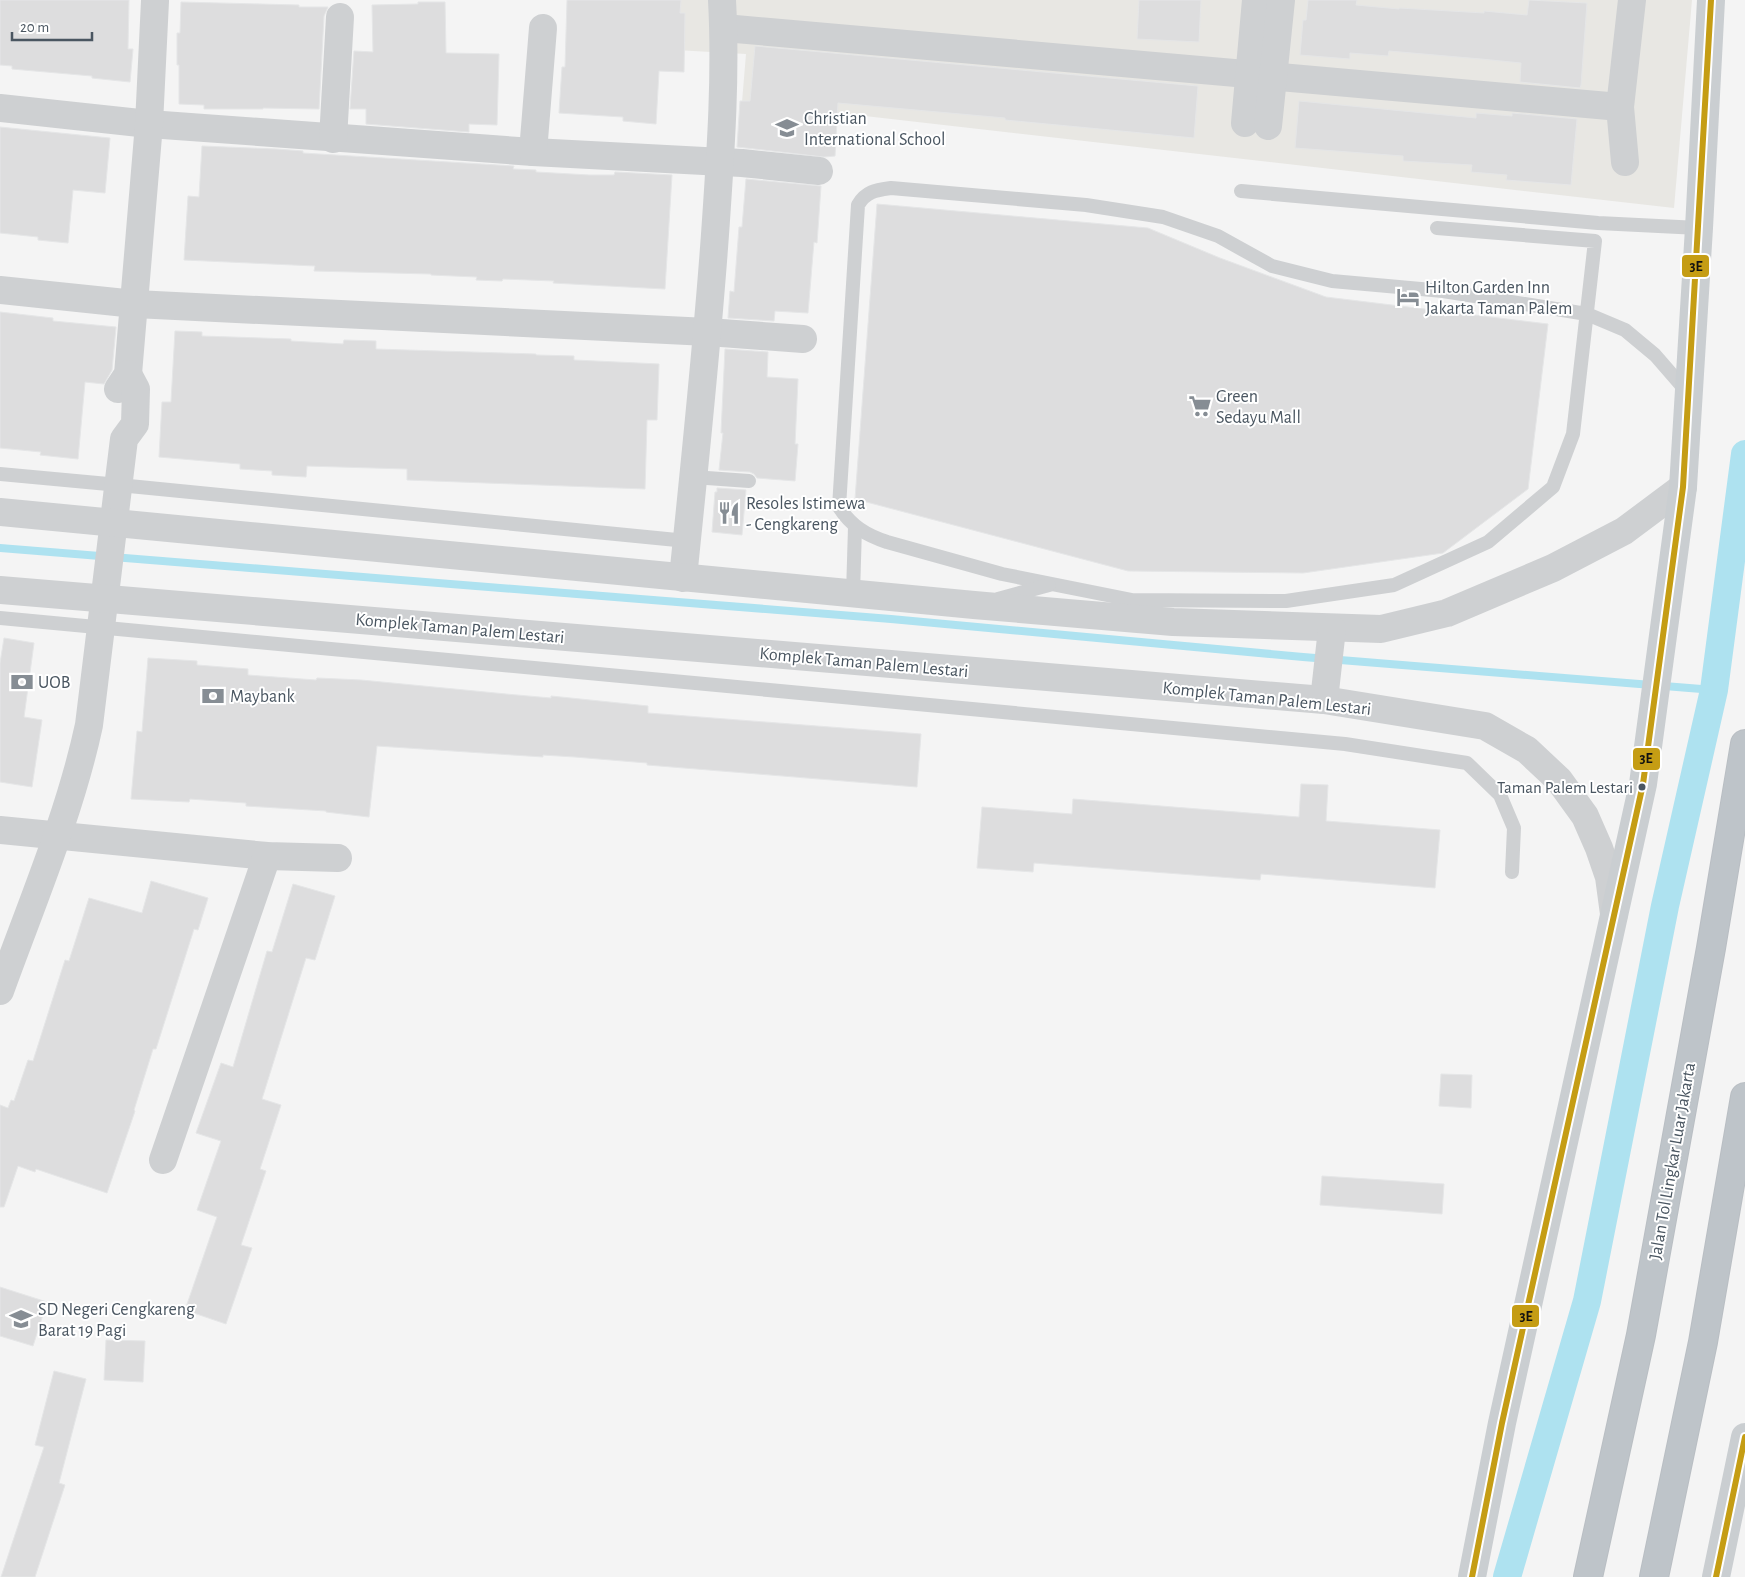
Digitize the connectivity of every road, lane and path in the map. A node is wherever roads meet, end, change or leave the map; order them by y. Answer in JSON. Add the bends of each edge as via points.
{"nodes":[{"id":1,"x":722,"y":0,"type":"edge"},
{"id":2,"x":1256,"y":0,"type":"edge"},
{"id":3,"x":1281,"y":0,"type":"edge"},
{"id":4,"x":1632,"y":0,"type":"edge"},
{"id":5,"x":1711,"y":0,"type":"edge"},
{"id":6,"x":155,"y":2,"type":"dead end"},
{"id":7,"x":340,"y":16,"type":"dead end"},
{"id":8,"x":543,"y":28,"type":"dead end"},
{"id":9,"x":724,"y":28,"type":"junction"},
{"id":10,"x":1261,"y":75,"type":"junction"},
{"id":11,"x":1620,"y":107,"type":"junction"},
{"id":12,"x":0,"y":108,"type":"edge"},
{"id":13,"x":149,"y":124,"type":"junction"},
{"id":14,"x":1257,"y":124,"type":"dead end"},
{"id":15,"x":333,"y":139,"type":"junction"},
{"id":16,"x":533,"y":152,"type":"junction"},
{"id":17,"x":1625,"y":162,"type":"dead end"},
{"id":18,"x":720,"y":163,"type":"junction"},
{"id":19,"x":819,"y":171,"type":"dead end"},
{"id":20,"x":1241,"y":191,"type":"dead end"},
{"id":21,"x":1437,"y":228,"type":"dead end"},
{"id":22,"x":1699,"y":228,"type":"junction"},
{"id":23,"x":0,"y":290,"type":"edge"},
{"id":24,"x":135,"y":304,"type":"junction"},
{"id":25,"x":1587,"y":314,"type":"junction"},
{"id":26,"x":708,"y":332,"type":"junction"},
{"id":27,"x":803,"y":339,"type":"dead end"},
{"id":28,"x":1689,"y":394,"type":"junction"},
{"id":29,"x":0,"y":474,"type":"edge"},
{"id":30,"x":693,"y":478,"type":"junction"},
{"id":31,"x":749,"y":481,"type":"dead end"},
{"id":32,"x":119,"y":484,"type":"junction"},
{"id":33,"x":1683,"y":487,"type":"junction"},
{"id":34,"x":0,"y":512,"type":"edge"},
{"id":35,"x":855,"y":526,"type":"junction"},
{"id":36,"x":113,"y":531,"type":"junction"},
{"id":37,"x":687,"y":541,"type":"junction"},
{"id":38,"x":683,"y":578,"type":"junction"},
{"id":39,"x":1052,"y":584,"type":"junction"},
{"id":40,"x":107,"y":587,"type":"junction"},
{"id":41,"x":0,"y":590,"type":"edge"},
{"id":42,"x":853,"y":594,"type":"junction"},
{"id":43,"x":974,"y":605,"type":"junction"},
{"id":44,"x":0,"y":618,"type":"edge"},
{"id":45,"x":101,"y":628,"type":"junction"},
{"id":46,"x":1328,"y":664,"type":"junction"},
{"id":47,"x":1745,"y":744,"type":"edge"},
{"id":48,"x":0,"y":830,"type":"edge"},
{"id":49,"x":56,"y":836,"type":"junction"},
{"id":50,"x":266,"y":856,"type":"junction"},
{"id":51,"x":338,"y":858,"type":"dead end"},
{"id":52,"x":1512,"y":872,"type":"dead end"},
{"id":53,"x":1615,"y":917,"type":"junction"},
{"id":54,"x":0,"y":992,"type":"edge"},
{"id":55,"x":1745,"y":1097,"type":"edge"},
{"id":56,"x":163,"y":1160,"type":"dead end"},
{"id":57,"x":1745,"y":1437,"type":"edge"},
{"id":58,"x":1472,"y":1577,"type":"edge"},
{"id":59,"x":1588,"y":1577,"type":"edge"},
{"id":60,"x":1654,"y":1577,"type":"edge"},
{"id":61,"x":1716,"y":1577,"type":"edge"}],
"edges":[{"from":1,"to":9,"type":"street"},
{"from":2,"to":10,"type":"street"},
{"from":3,"to":10,"type":"street"},
{"from":4,"to":11,"type":"street"},
{"from":5,"to":22,"type":"main road"},
{"from":6,"to":13,"type":"street"},
{"from":7,"to":15,"type":"street"},
{"from":8,"to":16,"type":"street"},
{"from":9,"to":10,"type":"street"},
{"from":9,"to":18,"type":"street"},
{"from":10,"to":11,"type":"street"},
{"from":10,"to":14,"type":"street"},
{"from":11,"to":17,"type":"street"},
{"from":12,"to":13,"type":"street"},
{"from":13,"to":15,"type":"street"},
{"from":13,"to":24,"type":"street"},
{"from":15,"to":16,"type":"street"},
{"from":16,"to":18,"type":"street"},
{"from":18,"to":19,"type":"street"},
{"from":18,"to":26,"type":"street"},
{"from":20,"to":22,"type":"lane","via":[[1598,223]]},
{"from":21,"to":25,"type":"lane","via":[[1595,241]]},
{"from":22,"to":28,"type":"main road"},
{"from":23,"to":24,"type":"street"},
{"from":24,"to":26,"type":"street"},
{"from":24,"to":32,"type":"street","via":[[128,374],[118,389],[116,421],[124,439]]},
{"from":25,"to":28,"type":"lane","via":[[1625,330],[1655,355]]},
{"from":25,"to":35,"type":"lane","via":[[1443,291],[1332,282],[1272,266],[1218,236],[1163,217],[1086,204],[891,188],[874,190],[863,196],[858,204],[839,507]]},
{"from":25,"to":39,"type":"lane","via":[[1573,434],[1553,487],[1488,542],[1394,585],[1286,601],[1132,600]]},
{"from":26,"to":27,"type":"street"},
{"from":26,"to":30,"type":"street"},
{"from":28,"to":33,"type":"main road"},
{"from":29,"to":32,"type":"lane"},
{"from":30,"to":31,"type":"lane"},
{"from":30,"to":37,"type":"street"},
{"from":32,"to":36,"type":"street"},
{"from":32,"to":37,"type":"lane"},
{"from":33,"to":46,"type":"street","name":"Komplek Taman Palem Lestari","via":[[1624,531],[1553,568],[1447,613],[1381,629]]},
{"from":33,"to":53,"type":"main road","via":[[1643,784]]},
{"from":34,"to":36,"type":"street","name":"Komplek Taman Palem Lestari"},
{"from":35,"to":39,"type":"lane","via":[[887,542],[1002,574]]},
{"from":35,"to":42,"type":"lane"},
{"from":36,"to":38,"type":"street","name":"Komplek Taman Palem Lestari"},
{"from":36,"to":40,"type":"street"},
{"from":37,"to":38,"type":"street"},
{"from":38,"to":42,"type":"street","name":"Komplek Taman Palem Lestari"},
{"from":39,"to":43,"type":"lane"},
{"from":40,"to":41,"type":"street","name":"Komplek Taman Palem Lestari"},
{"from":40,"to":45,"type":"street"},
{"from":40,"to":46,"type":"street","name":"Komplek Taman Palem Lestari"},
{"from":42,"to":43,"type":"street","name":"Komplek Taman Palem Lestari"},
{"from":43,"to":46,"type":"street","name":"Komplek Taman Palem Lestari","via":[[1173,622]]},
{"from":44,"to":45,"type":"lane"},
{"from":45,"to":49,"type":"street","via":[[83,753]]},
{"from":45,"to":52,"type":"lane","via":[[1335,743],[1467,763],[1500,795],[1514,828]]},
{"from":46,"to":53,"type":"street","name":"Komplek Taman Palem Lestari","via":[[1485,726],[1528,750],[1559,780],[1584,816],[1609,877]]},
{"from":47,"to":59,"type":"highway","name":"Jalan Tol Lingkar Luar Jakarta","via":[[1641,1335]]},
{"from":48,"to":49,"type":"street"},
{"from":49,"to":50,"type":"street"},
{"from":49,"to":54,"type":"street"},
{"from":50,"to":51,"type":"street"},
{"from":50,"to":56,"type":"street"},
{"from":53,"to":58,"type":"main road","via":[[1502,1423]]},
{"from":55,"to":60,"type":"highway","via":[[1703,1342]]},
{"from":57,"to":61,"type":"main road"}]}
